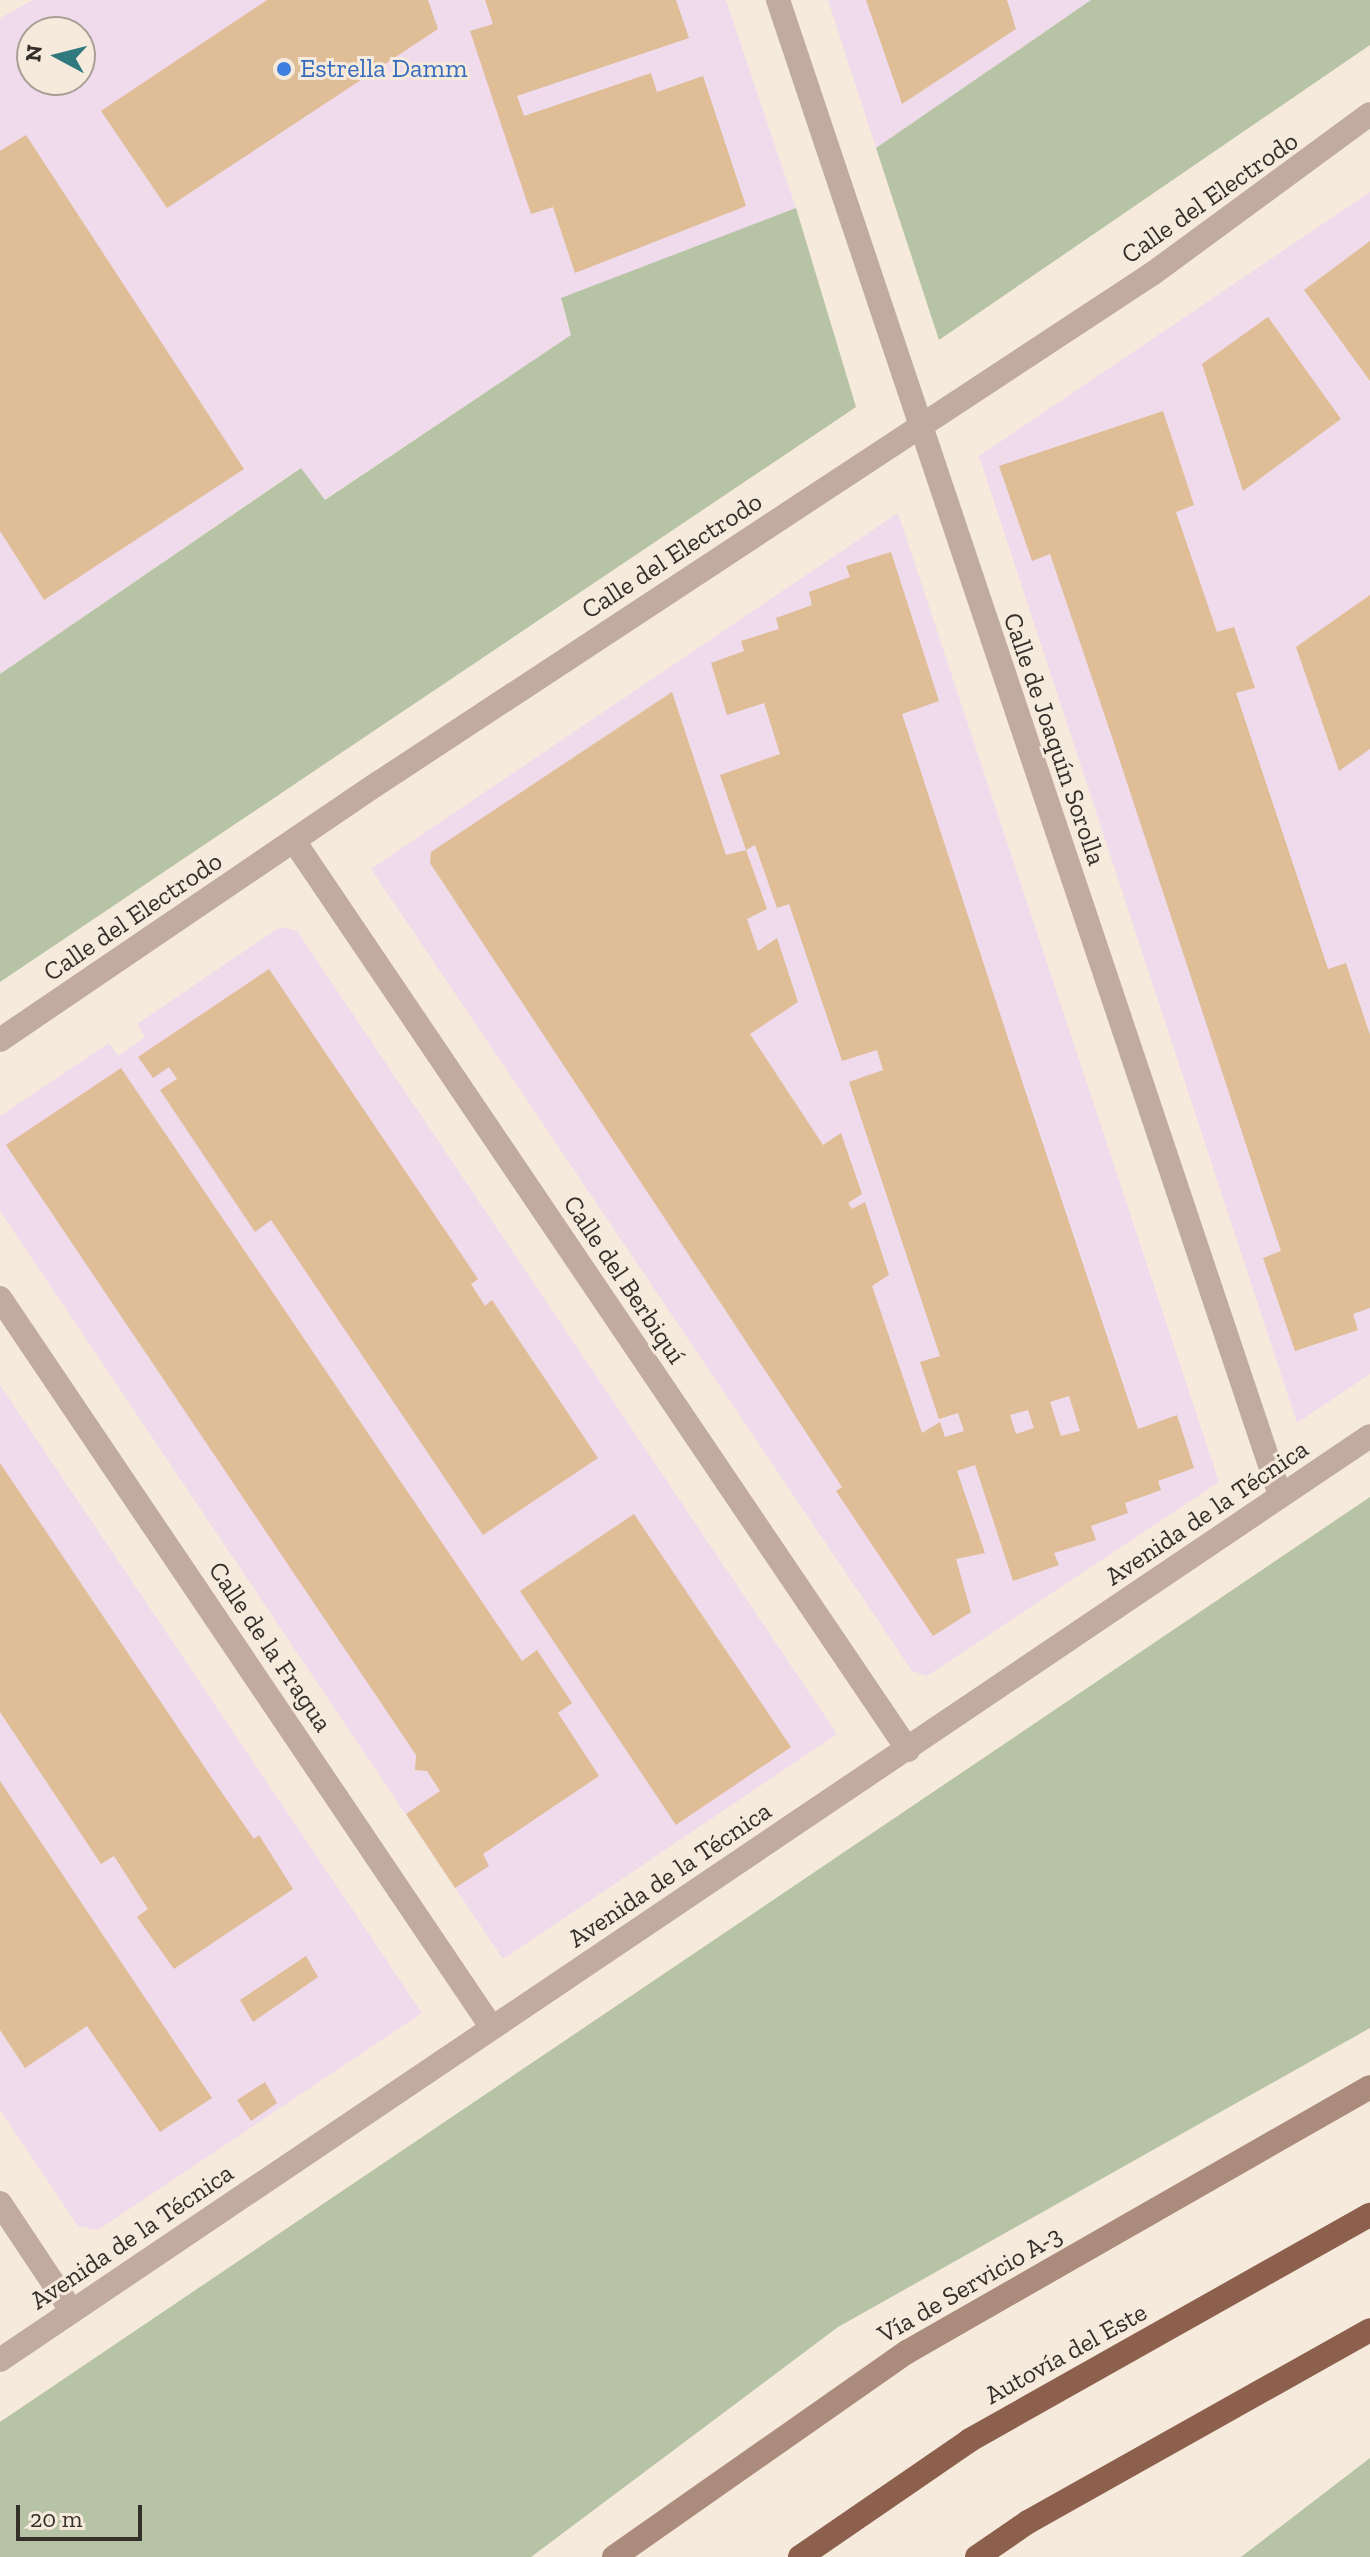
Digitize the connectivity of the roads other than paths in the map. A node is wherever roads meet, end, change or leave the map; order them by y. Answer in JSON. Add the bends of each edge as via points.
{"nodes":[{"id":1,"x":778,"y":0,"type":"edge"},
{"id":2,"x":1370,"y":114,"type":"edge"},
{"id":3,"x":919,"y":426,"type":"junction"},
{"id":4,"x":294,"y":841,"type":"junction"},
{"id":5,"x":0,"y":1040,"type":"edge"},
{"id":6,"x":0,"y":1298,"type":"edge"},
{"id":7,"x":1370,"y":1436,"type":"edge"},
{"id":8,"x":1280,"y":1495,"type":"junction"},
{"id":9,"x":908,"y":1750,"type":"junction"},
{"id":10,"x":492,"y":2028,"type":"junction"},
{"id":11,"x":1370,"y":2087,"type":"edge"},
{"id":12,"x":0,"y":2203,"type":"edge"},
{"id":13,"x":1370,"y":2215,"type":"edge"},
{"id":14,"x":71,"y":2310,"type":"junction"},
{"id":15,"x":1370,"y":2330,"type":"edge"},
{"id":16,"x":0,"y":2360,"type":"edge"},
{"id":17,"x":614,"y":2557,"type":"edge"},
{"id":18,"x":800,"y":2557,"type":"edge"},
{"id":19,"x":977,"y":2557,"type":"edge"}],
"edges":[{"from":1,"to":3,"type":"street","name":"Calle de Joaquín Sorolla"},
{"from":2,"to":3,"type":"street","name":"Calle del Electrodo","via":[[1152,274]]},
{"from":3,"to":4,"type":"street","name":"Calle del Electrodo"},
{"from":3,"to":8,"type":"street","name":"Calle de Joaquín Sorolla"},
{"from":4,"to":5,"type":"street","name":"Calle del Electrodo"},
{"from":4,"to":9,"type":"street","name":"Calle del Berbiquí"},
{"from":6,"to":10,"type":"street","name":"Calle de la Fragua"},
{"from":7,"to":8,"type":"street","name":"Avenida de la Técnica"},
{"from":8,"to":9,"type":"street","name":"Avenida de la Técnica"},
{"from":9,"to":10,"type":"street","name":"Avenida de la Técnica"},
{"from":10,"to":14,"type":"street","name":"Avenida de la Técnica"},
{"from":11,"to":17,"type":"main road","name":"Vía de Servicio A-3","via":[[907,2352]]},
{"from":12,"to":14,"type":"street"},
{"from":13,"to":18,"type":"highway","name":"Autovía del Este","via":[[970,2440]]},
{"from":14,"to":16,"type":"street","name":"Avenida de la Técnica"},
{"from":15,"to":19,"type":"highway","via":[[1028,2522]]}]}
